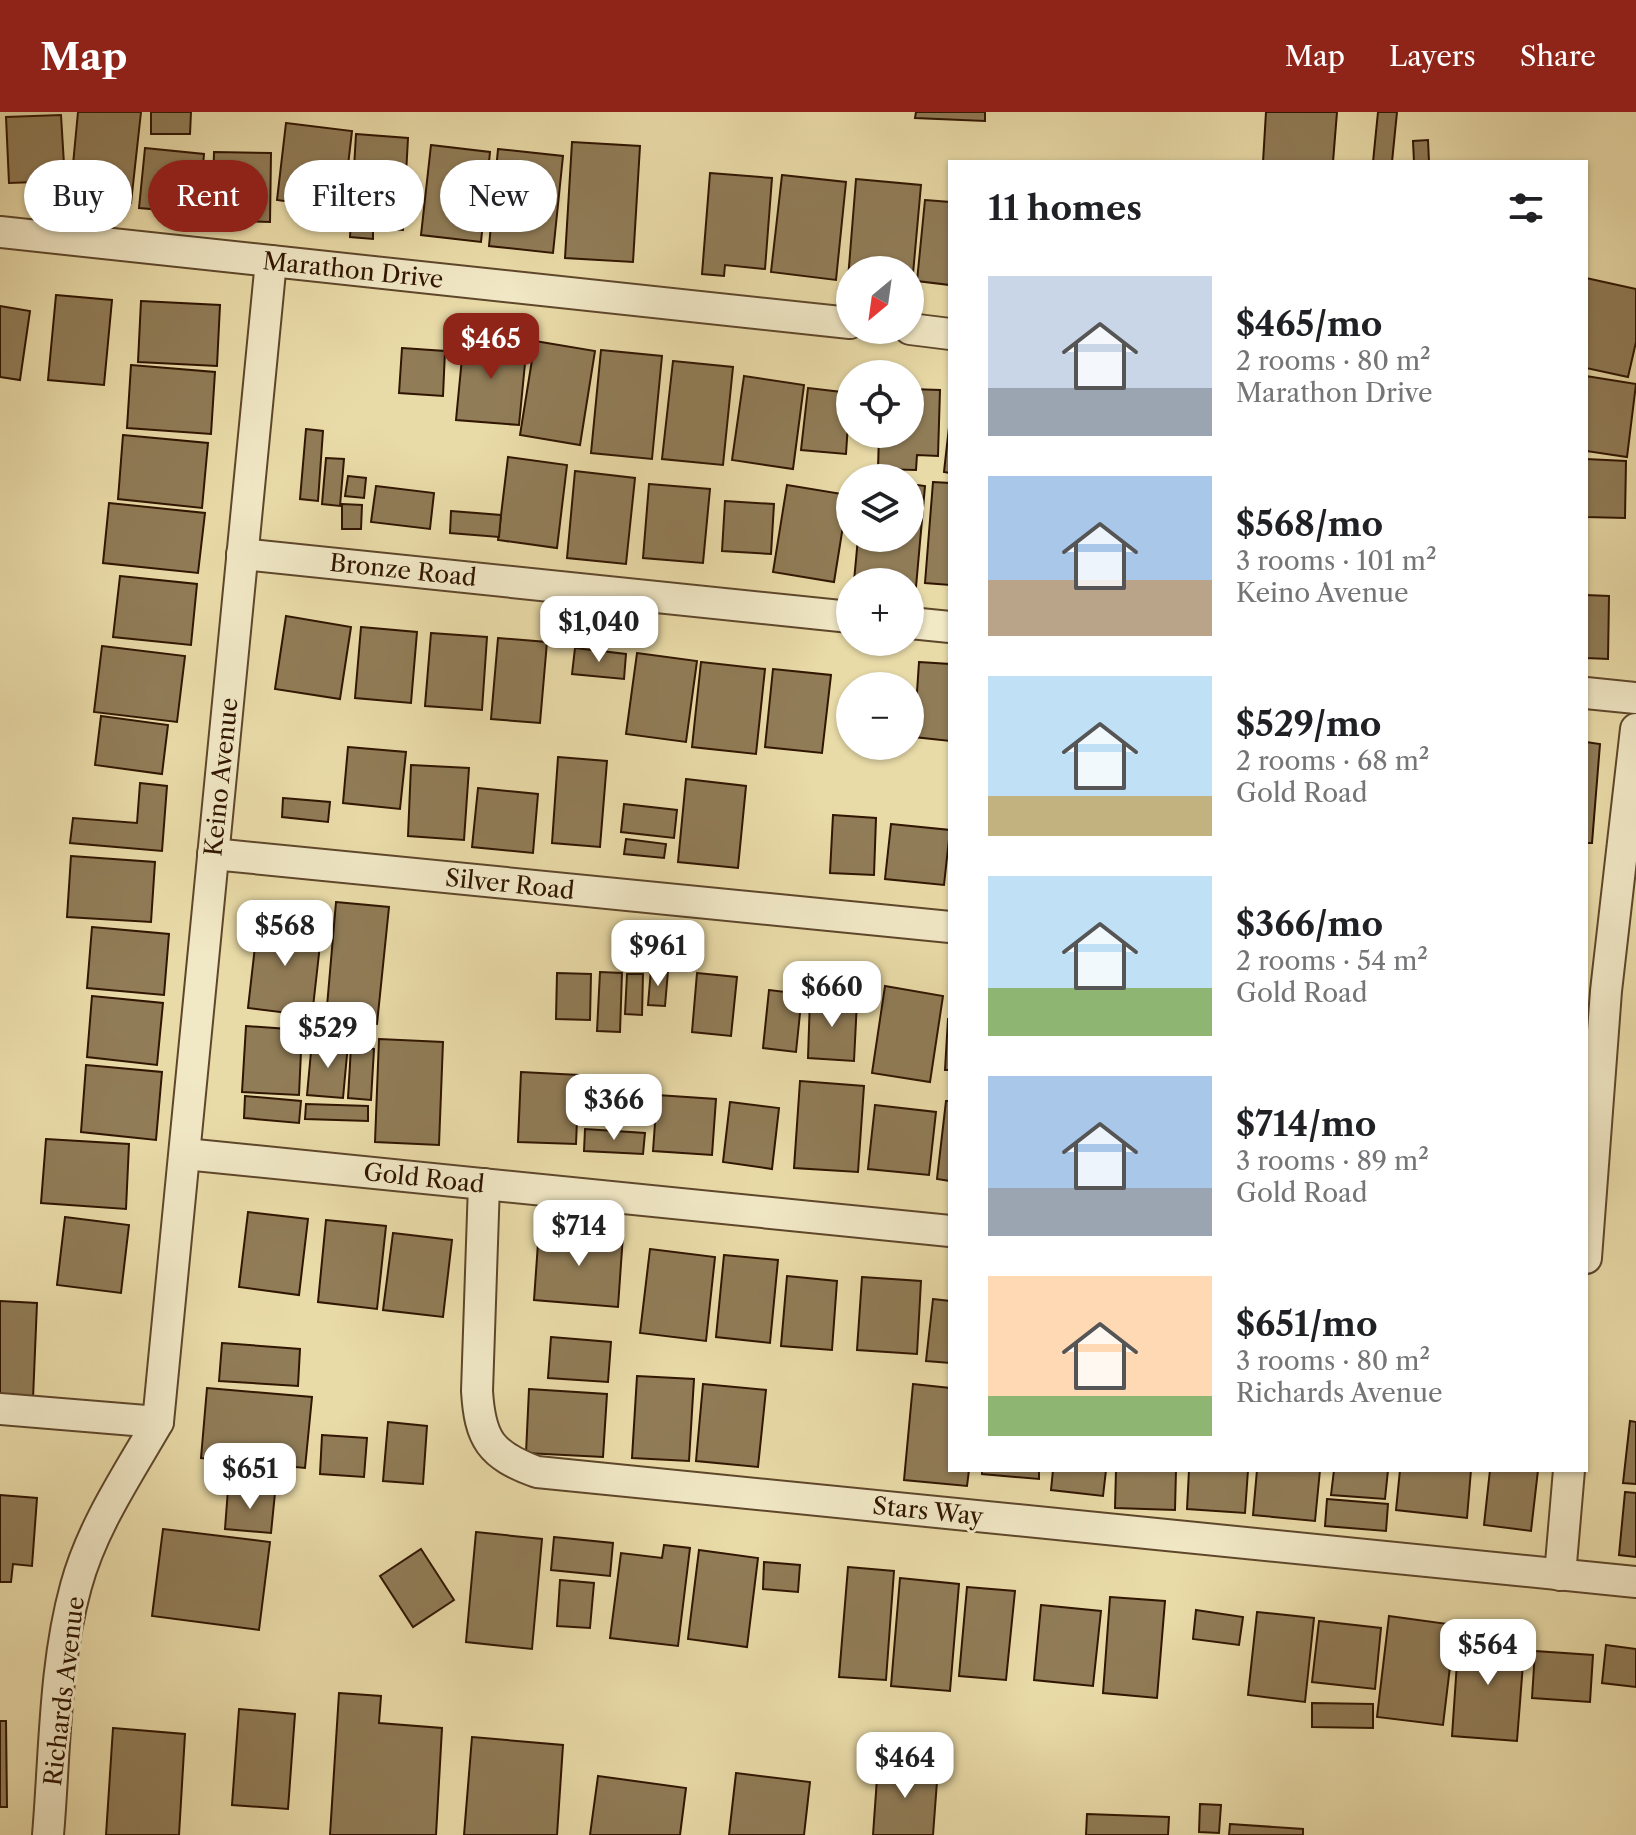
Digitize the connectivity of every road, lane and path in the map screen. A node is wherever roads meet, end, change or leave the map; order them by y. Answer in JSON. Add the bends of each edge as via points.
{"nodes":[{"id":1,"x":0,"y":232,"type":"edge"},
{"id":2,"x":271,"y":261,"type":"junction"},
{"id":3,"x":836,"y":322,"type":"edge"},
{"id":4,"x":924,"y":331,"type":"edge"},
{"id":5,"x":948,"y":334,"type":"edge"},
{"id":6,"x":242,"y":554,"type":"junction"},
{"id":7,"x":836,"y":616,"type":"edge"},
{"id":8,"x":924,"y":624,"type":"edge"},
{"id":9,"x":948,"y":627,"type":"edge"},
{"id":10,"x":1588,"y":693,"type":"edge"},
{"id":11,"x":1636,"y":698,"type":"edge"},
{"id":12,"x":1636,"y":729,"type":"edge"},
{"id":13,"x":213,"y":854,"type":"junction"},
{"id":14,"x":948,"y":927,"type":"edge"},
{"id":15,"x":1596,"y":990,"type":"edge"},
{"id":16,"x":185,"y":1154,"type":"junction"},
{"id":17,"x":484,"y":1184,"type":"junction"},
{"id":18,"x":1588,"y":1204,"type":"edge"},
{"id":19,"x":948,"y":1231,"type":"edge"},
{"id":20,"x":0,"y":1409,"type":"edge"},
{"id":21,"x":158,"y":1422,"type":"junction"},
{"id":22,"x":1569,"y":1472,"type":"edge"},
{"id":23,"x":1560,"y":1575,"type":"junction"},
{"id":24,"x":1636,"y":1582,"type":"edge"},
{"id":25,"x":48,"y":1835,"type":"edge"}],
"edges":[{"from":1,"to":2,"type":"street","name":"Marathon Drive"},
{"from":2,"to":3,"type":"street","name":"Marathon Drive"},
{"from":2,"to":6,"type":"street","name":"Keino Avenue"},
{"from":4,"to":5,"type":"street"},
{"from":6,"to":7,"type":"street","name":"Bronze Road"},
{"from":6,"to":13,"type":"street","name":"Keino Avenue"},
{"from":8,"to":9,"type":"street"},
{"from":10,"to":11,"type":"street"},
{"from":12,"to":15,"type":"street"},
{"from":13,"to":14,"type":"street","name":"Silver Road"},
{"from":13,"to":16,"type":"street","name":"Keino Avenue"},
{"from":15,"to":18,"type":"street"},
{"from":16,"to":17,"type":"street","name":"Gold Road"},
{"from":16,"to":21,"type":"street","name":"Keino Avenue"},
{"from":17,"to":19,"type":"street","name":"Gold Road"},
{"from":17,"to":23,"type":"street","name":"Stars Way","via":[[479,1422],[497,1453],[514,1464],[537,1472],[637,1483]]},
{"from":20,"to":21,"type":"street"},
{"from":21,"to":25,"type":"street","name":"Richards Avenue","via":[[102,1520],[76,1585],[62,1662]]},
{"from":22,"to":23,"type":"street"},
{"from":23,"to":24,"type":"street","name":"Stars Way"}]}
